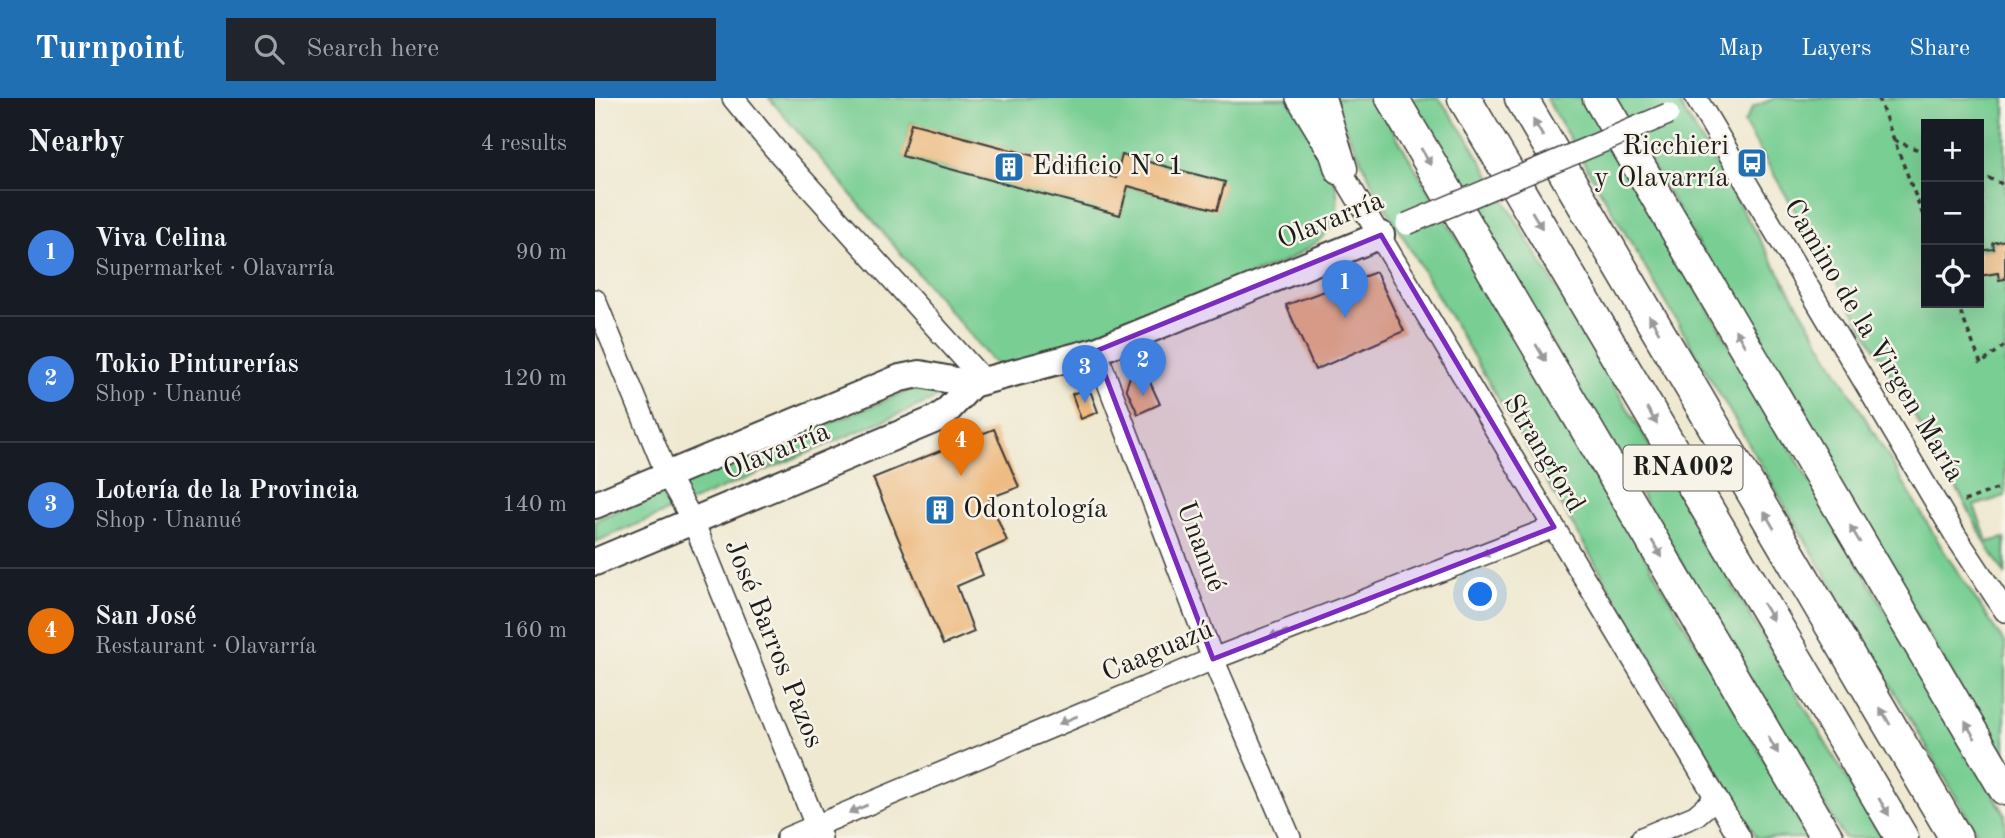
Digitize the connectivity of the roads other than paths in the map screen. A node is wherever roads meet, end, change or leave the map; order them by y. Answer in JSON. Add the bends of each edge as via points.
{"nodes":[{"id":1,"x":733,"y":98,"type":"edge"},
{"id":2,"x":1297,"y":98,"type":"edge"},
{"id":3,"x":1319,"y":98,"type":"edge"},
{"id":4,"x":1392,"y":98,"type":"edge"},
{"id":5,"x":1464,"y":98,"type":"edge"},
{"id":6,"x":1521,"y":98,"type":"edge"},
{"id":7,"x":1599,"y":98,"type":"edge"},
{"id":8,"x":1701,"y":99,"type":"edge"},
{"id":9,"x":1341,"y":169,"type":"junction"},
{"id":10,"x":1381,"y":235,"type":"junction"},
{"id":11,"x":595,"y":300,"type":"edge"},
{"id":12,"x":1095,"y":351,"type":"junction"},
{"id":13,"x":979,"y":383,"type":"junction"},
{"id":14,"x":667,"y":475,"type":"junction"},
{"id":15,"x":595,"y":505,"type":"edge"},
{"id":16,"x":693,"y":521,"type":"junction"},
{"id":17,"x":1554,"y":527,"type":"junction"},
{"id":18,"x":595,"y":562,"type":"edge"},
{"id":19,"x":2005,"y":611,"type":"edge"},
{"id":20,"x":1213,"y":659,"type":"junction"},
{"id":21,"x":2005,"y":789,"type":"edge"},
{"id":22,"x":1716,"y":798,"type":"junction"},
{"id":23,"x":819,"y":832,"type":"edge"},
{"id":24,"x":787,"y":838,"type":"edge"},
{"id":25,"x":1290,"y":838,"type":"edge"},
{"id":26,"x":1642,"y":838,"type":"edge"},
{"id":27,"x":1740,"y":838,"type":"edge"},
{"id":28,"x":1828,"y":838,"type":"edge"},
{"id":29,"x":1902,"y":838,"type":"edge"},
{"id":30,"x":1957,"y":838,"type":"edge"}],
"edges":[{"from":1,"to":13,"type":"street"},
{"from":2,"to":9,"type":"street","name":"Strangford"},
{"from":3,"to":9,"type":"highway"},
{"from":4,"to":28,"type":"highway","number":"RNA002","one_way":true},
{"from":5,"to":29,"type":"highway","number":"RNA002","one_way":true},
{"from":30,"to":6,"type":"highway","number":"RNA002","one_way":true},
{"from":21,"to":7,"type":"highway","one_way":true},
{"from":8,"to":10,"type":"street","name":"Olavarría","bridge":true},
{"from":8,"to":19,"type":"street","name":"Camino de la Virgen María","via":[[1957,538]]},
{"from":9,"to":10,"type":"street","name":"Strangford"},
{"from":10,"to":12,"type":"main road","name":"Olavarría"},
{"from":10,"to":17,"type":"street","name":"Strangford"},
{"from":11,"to":14,"type":"street","name":"José Barros Pazos"},
{"from":12,"to":13,"type":"main road","name":"Olavarría"},
{"from":12,"to":20,"type":"street","name":"Unanué"},
{"from":13,"to":14,"type":"main road","name":"Olavarría","via":[[921,374],[900,378]]},
{"from":13,"to":16,"type":"main road","name":"Olavarría","via":[[936,419]]},
{"from":14,"to":15,"type":"main road","name":"Olavarría"},
{"from":14,"to":16,"type":"street","name":"José Barros Pazos"},
{"from":16,"to":18,"type":"main road","name":"Olavarría"},
{"from":16,"to":23,"type":"street","name":"José Barros Pazos"},
{"from":17,"to":20,"type":"street","name":"Caaguazú","one_way":true},
{"from":17,"to":22,"type":"street","name":"Strangford"},
{"from":20,"to":23,"type":"street","name":"Caaguazú","one_way":true},
{"from":20,"to":25,"type":"street","name":"Unanué"},
{"from":22,"to":26,"type":"street","via":[[1695,816]]},
{"from":22,"to":27,"type":"street","name":"Strangford"},
{"from":23,"to":24,"type":"street","name":"Caaguazú"}]}
